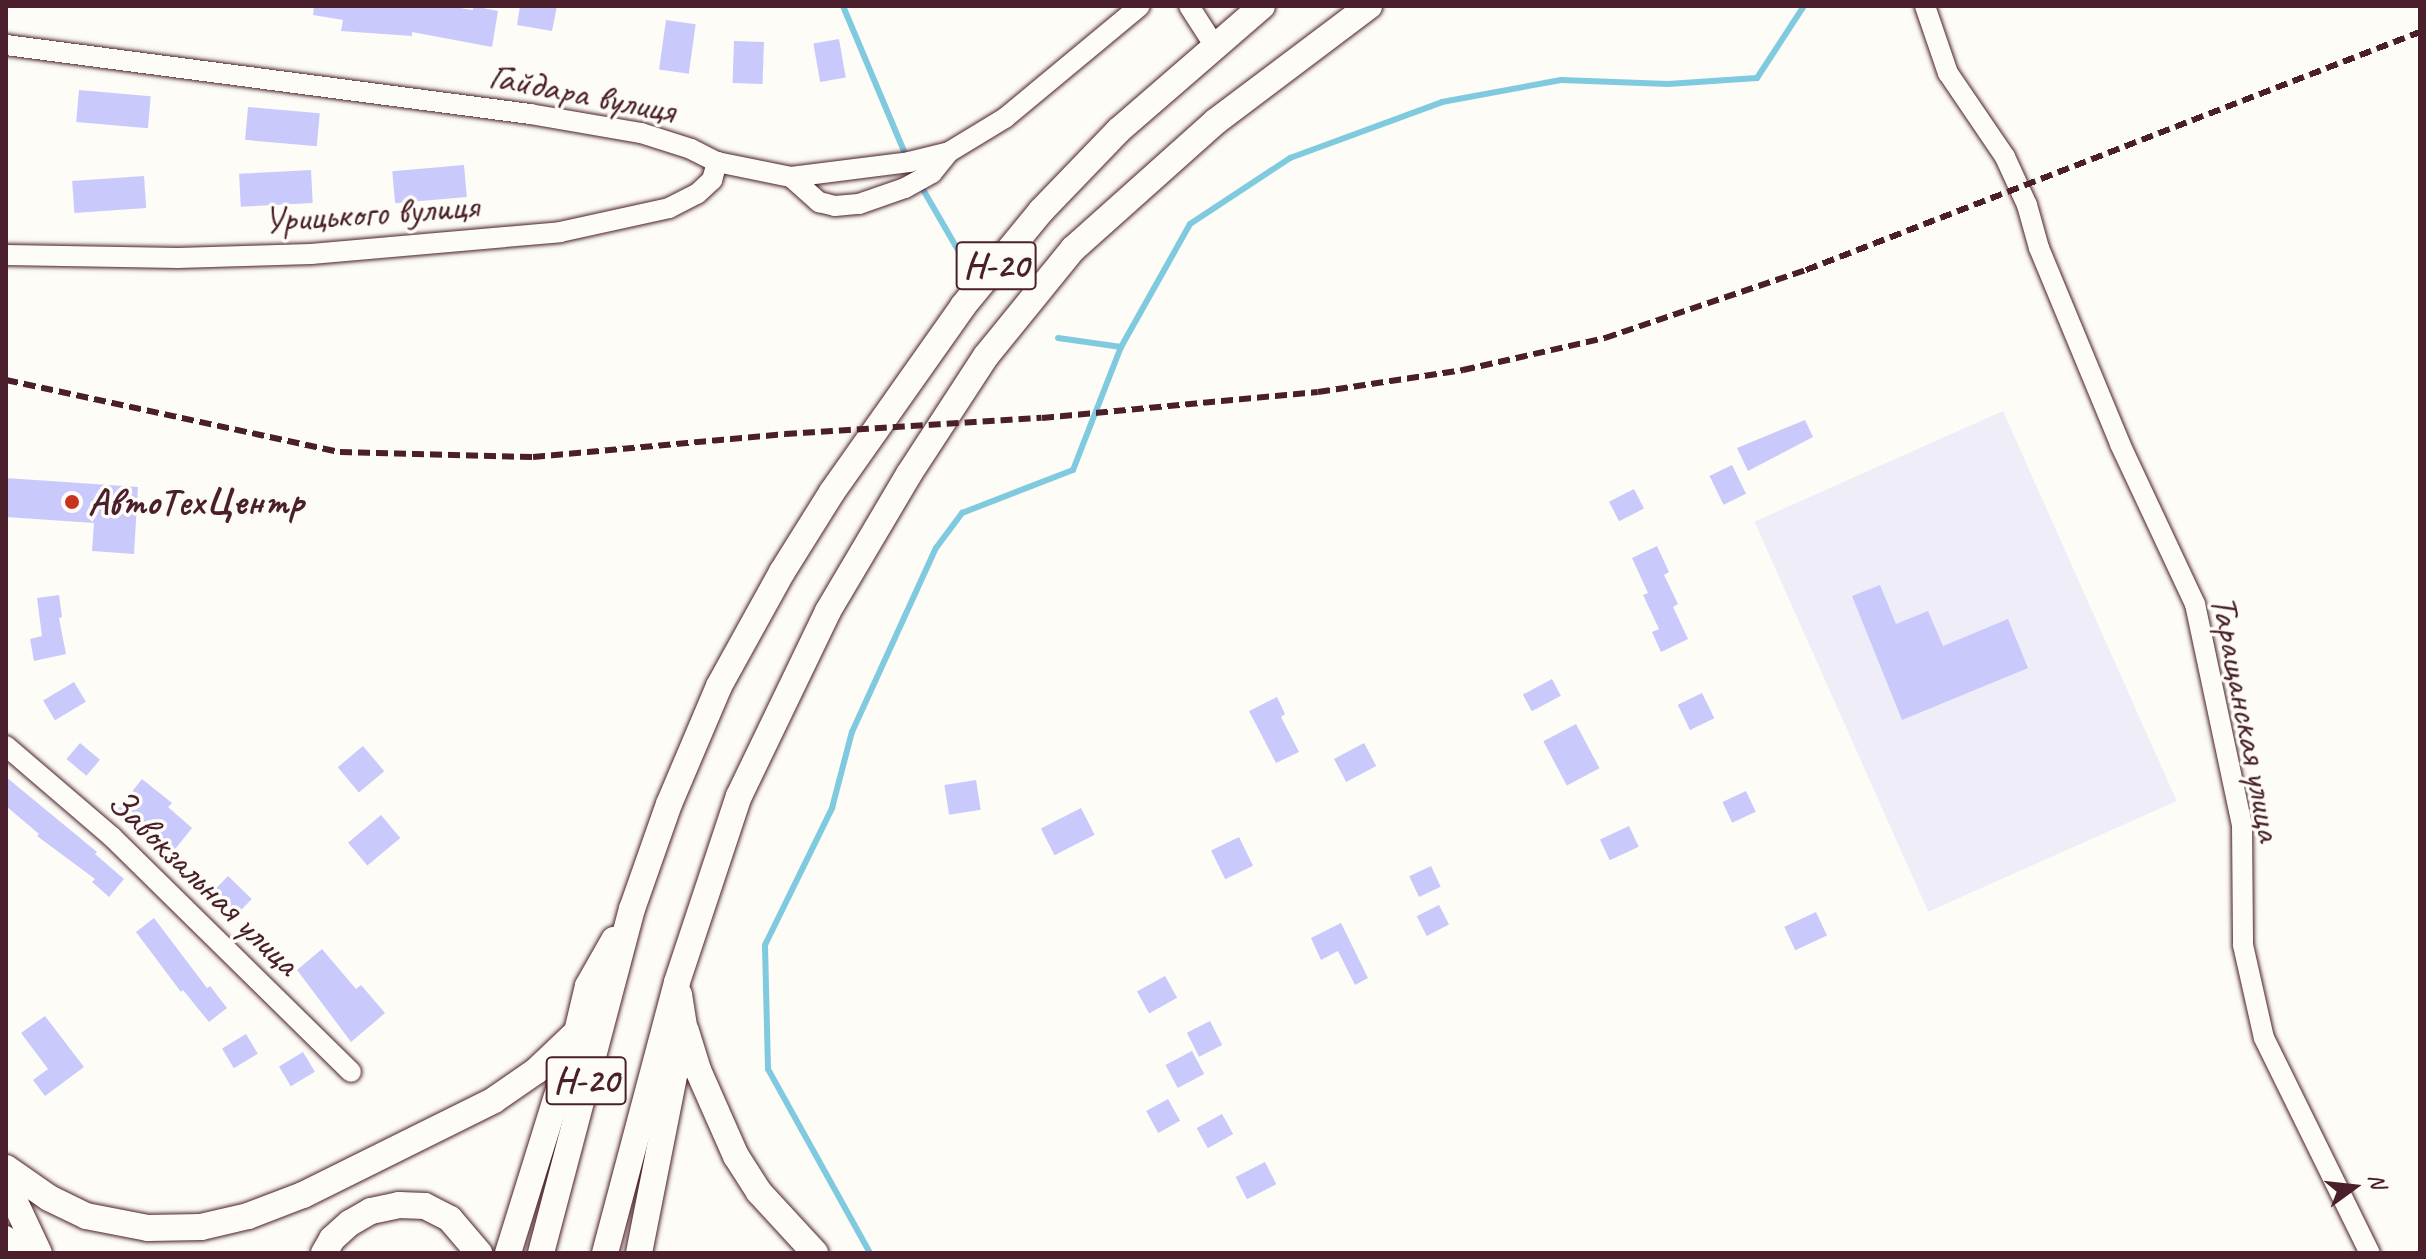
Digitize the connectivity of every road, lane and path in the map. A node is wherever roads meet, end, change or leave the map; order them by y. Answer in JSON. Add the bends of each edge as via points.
{"nodes":[{"id":1,"x":1140,"y":6,"type":"edge"},
{"id":2,"x":1189,"y":6,"type":"edge"},
{"id":3,"x":1262,"y":6,"type":"edge"},
{"id":4,"x":1369,"y":6,"type":"edge"},
{"id":5,"x":1925,"y":6,"type":"edge"},
{"id":6,"x":6,"y":45,"type":"edge"},
{"id":7,"x":1214,"y":45,"type":"junction"},
{"id":8,"x":949,"y":152,"type":"junction"},
{"id":9,"x":717,"y":162,"type":"junction"},
{"id":10,"x":791,"y":177,"type":"junction"},
{"id":11,"x":6,"y":255,"type":"edge"},
{"id":12,"x":6,"y":746,"type":"edge"},
{"id":13,"x":632,"y":909,"type":"junction"},
{"id":14,"x":677,"y":982,"type":"junction"},
{"id":15,"x":684,"y":1026,"type":"junction"},
{"id":16,"x":577,"y":1032,"type":"junction"},
{"id":17,"x":351,"y":1072,"type":"dead end"},
{"id":18,"x":6,"y":1168,"type":"edge"},
{"id":19,"x":6,"y":1183,"type":"edge"},
{"id":20,"x":6,"y":1236,"type":"edge"},
{"id":21,"x":26,"y":1253,"type":"edge"},
{"id":22,"x":39,"y":1253,"type":"edge"},
{"id":23,"x":324,"y":1253,"type":"edge"},
{"id":24,"x":479,"y":1253,"type":"edge"},
{"id":25,"x":508,"y":1253,"type":"edge"},
{"id":26,"x":541,"y":1253,"type":"edge"},
{"id":27,"x":605,"y":1253,"type":"edge"},
{"id":28,"x":639,"y":1253,"type":"edge"},
{"id":29,"x":815,"y":1253,"type":"edge"},
{"id":30,"x":2370,"y":1253,"type":"edge"}],
"edges":[{"from":1,"to":8,"type":"street","name":"Гайдара вулиця","via":[[1005,118]]},
{"from":2,"to":7,"type":"street"},
{"from":3,"to":7,"type":"main road","number":"Н-20"},
{"from":4,"to":14,"type":"main road","number":"Н-20","via":[[1289,63],[1133,193],[1073,249],[986,356],[828,611],[739,796]]},
{"from":5,"to":30,"type":"street","name":"Таращанская улица","via":[[1948,73],[2005,157],[2027,205],[2039,248],[2120,444],[2195,604],[2242,825],[2243,945],[2264,1038]]},
{"from":6,"to":9,"type":"street","name":"Гайдара вулиця","via":[[530,114],[641,133]]},
{"from":7,"to":13,"type":"main road","number":"Н-20","via":[[1119,130],[1041,211],[963,306],[832,492],[719,686]]},
{"from":8,"to":10,"type":"street","name":"Гайдара вулиця"},
{"from":8,"to":10,"type":"street","via":[[932,173],[859,204],[819,202]]},
{"from":9,"to":10,"type":"street","name":"Гайдара вулиця"},
{"from":9,"to":11,"type":"street","name":"Урицького вулиця","via":[[712,180],[669,208],[560,232],[311,254]]},
{"from":12,"to":17,"type":"street","name":"Завокзальная улица","via":[[112,837]]},
{"from":13,"to":16,"type":"main road","via":[[588,986]]},
{"from":13,"to":26,"type":"main road","number":"Н-20"},
{"from":14,"to":15,"type":"main road"},
{"from":14,"to":27,"type":"main road","number":"Н-20"},
{"from":15,"to":28,"type":"main road"},
{"from":15,"to":29,"type":"main road","via":[[736,1156],[759,1192]]},
{"from":16,"to":18,"type":"main road","via":[[536,1071],[494,1100],[303,1195],[248,1216],[201,1227],[132,1225],[74,1210]]},
{"from":16,"to":25,"type":"main road"},
{"from":19,"to":22,"type":"main road"},
{"from":20,"to":21,"type":"street"},
{"from":23,"to":24,"type":"main road","via":[[350,1223],[371,1211],[399,1205],[425,1206],[450,1219]]}]}
